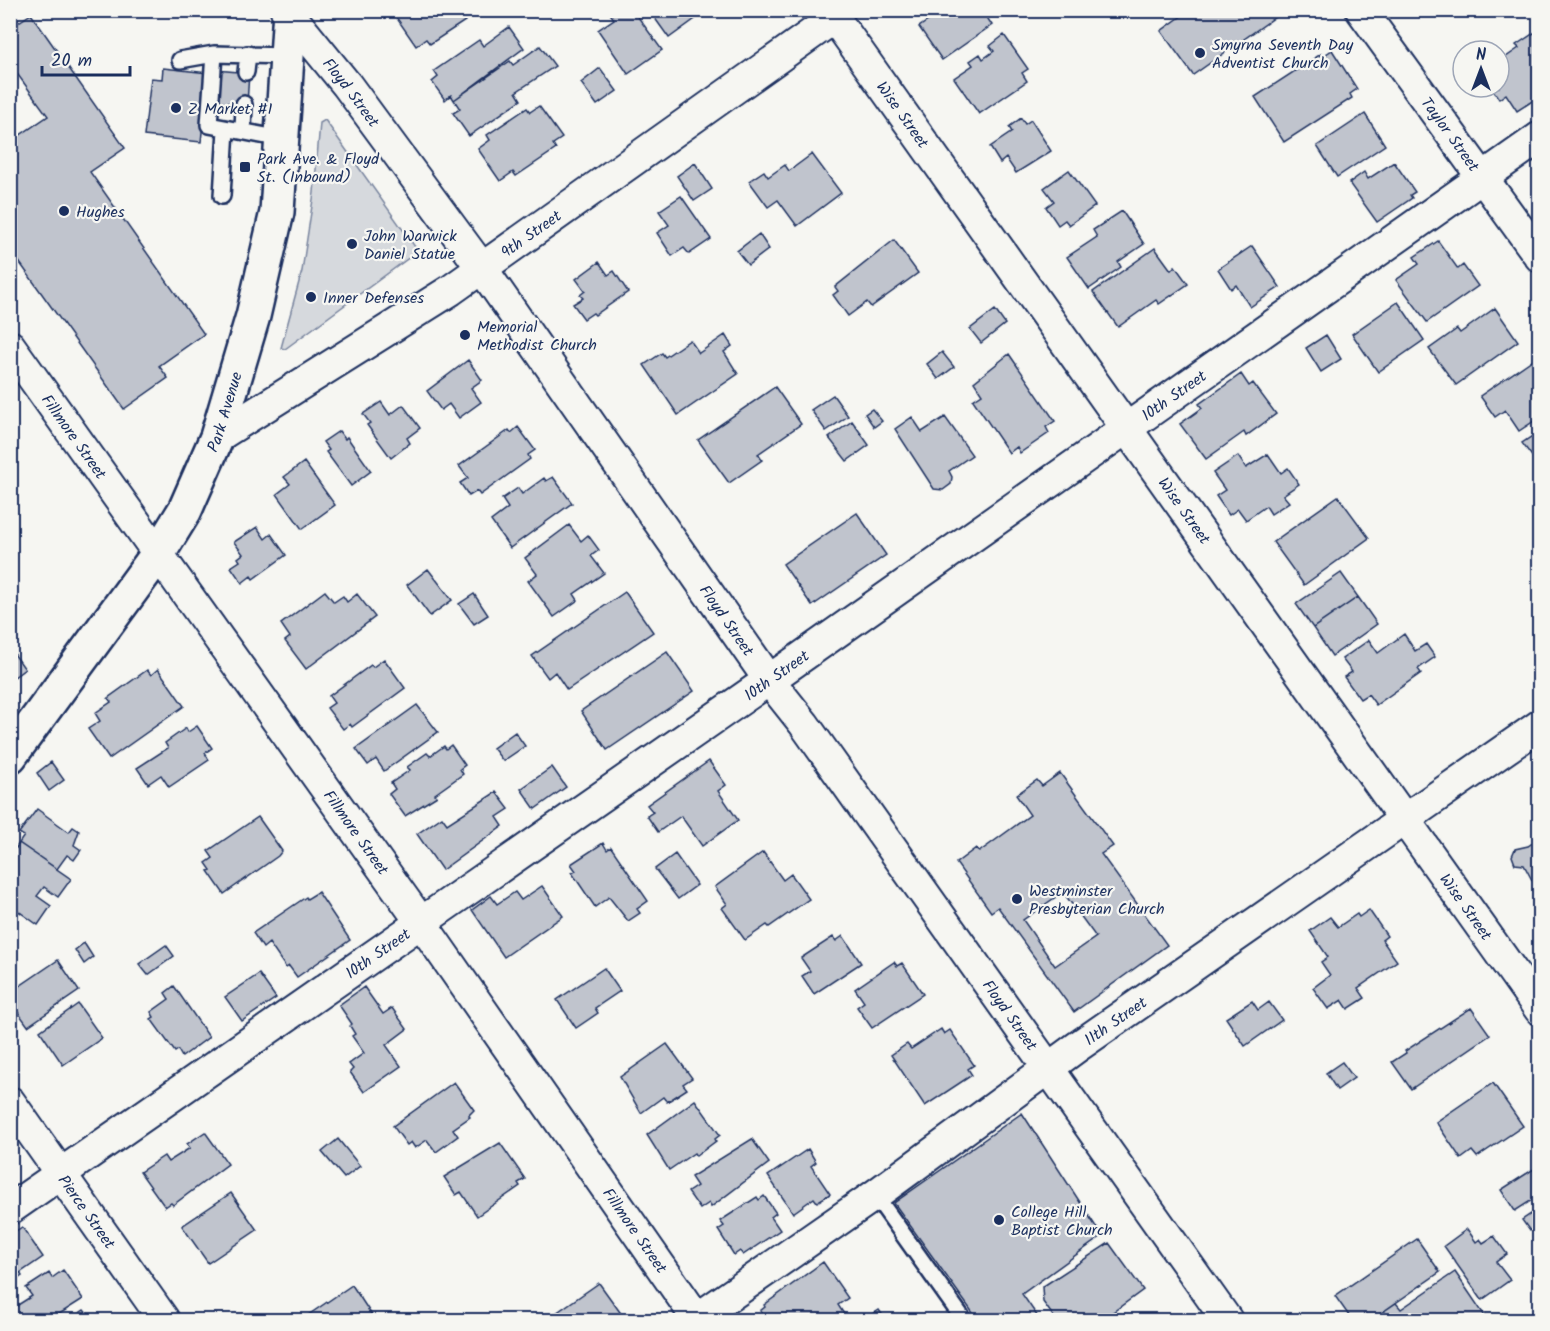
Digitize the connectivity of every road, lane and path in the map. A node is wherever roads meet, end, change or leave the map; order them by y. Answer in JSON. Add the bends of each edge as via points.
{"nodes":[{"id":1,"x":1361,"y":10,"type":"edge"},
{"id":2,"x":288,"y":12,"type":"edge"},
{"id":3,"x":832,"y":14,"type":"edge"},
{"id":4,"x":214,"y":54,"type":"junction"},
{"id":5,"x":248,"y":54,"type":"junction"},
{"id":6,"x":287,"y":56,"type":"junction"},
{"id":7,"x":180,"y":60,"type":"dead end"},
{"id":8,"x":246,"y":72,"type":"dead end"},
{"id":9,"x":244,"y":104,"type":"dead end"},
{"id":10,"x":226,"y":129,"type":"junction"},
{"id":11,"x":243,"y":131,"type":"junction"},
{"id":12,"x":1539,"y":137,"type":"edge"},
{"id":13,"x":282,"y":139,"type":"junction"},
{"id":14,"x":1483,"y":177,"type":"junction"},
{"id":15,"x":222,"y":196,"type":"dead end"},
{"id":16,"x":1539,"y":257,"type":"edge"},
{"id":17,"x":480,"y":267,"type":"junction"},
{"id":18,"x":10,"y":346,"type":"edge"},
{"id":19,"x":1125,"y":429,"type":"junction"},
{"id":20,"x":216,"y":437,"type":"junction"},
{"id":21,"x":158,"y":554,"type":"junction"},
{"id":22,"x":770,"y":680,"type":"junction"},
{"id":23,"x":1539,"y":725,"type":"edge"},
{"id":24,"x":10,"y":756,"type":"edge"},
{"id":25,"x":1404,"y":820,"type":"junction"},
{"id":26,"x":420,"y":921,"type":"junction"},
{"id":27,"x":1539,"y":1010,"type":"edge"},
{"id":28,"x":1048,"y":1068,"type":"junction"},
{"id":29,"x":10,"y":1102,"type":"edge"},
{"id":30,"x":62,"y":1173,"type":"junction"},
{"id":31,"x":875,"y":1195,"type":"junction"},
{"id":32,"x":10,"y":1209,"type":"edge"},
{"id":33,"x":164,"y":1320,"type":"edge"},
{"id":34,"x":697,"y":1320,"type":"edge"},
{"id":35,"x":964,"y":1320,"type":"edge"},
{"id":36,"x":1227,"y":1320,"type":"edge"}],
"edges":[{"from":1,"to":14,"type":"street","name":"Taylor Street"},
{"from":2,"to":6,"type":"main road","name":"Park Avenue"},
{"from":2,"to":17,"type":"street","name":"Floyd Street"},
{"from":3,"to":17,"type":"street","name":"9th Street"},
{"from":3,"to":19,"type":"street","name":"Wise Street"},
{"from":4,"to":5,"type":"lane"},
{"from":4,"to":7,"type":"lane"},
{"from":4,"to":10,"type":"lane","via":[[210,125]]},
{"from":5,"to":6,"type":"lane"},
{"from":5,"to":8,"type":"lane"},
{"from":6,"to":13,"type":"main road","name":"Park Avenue"},
{"from":9,"to":11,"type":"lane"},
{"from":10,"to":11,"type":"lane"},
{"from":10,"to":15,"type":"lane"},
{"from":11,"to":13,"type":"lane"},
{"from":12,"to":14,"type":"street","name":"10th Street"},
{"from":13,"to":20,"type":"main road","name":"Park Avenue","via":[[277,213],[254,316]]},
{"from":14,"to":16,"type":"street","name":"Taylor Street"},
{"from":14,"to":19,"type":"street","name":"10th Street"},
{"from":17,"to":20,"type":"street","name":"9th Street","via":[[451,290]]},
{"from":17,"to":22,"type":"street","name":"Floyd Street"},
{"from":18,"to":21,"type":"street","name":"Fillmore Street"},
{"from":19,"to":22,"type":"street","name":"10th Street"},
{"from":19,"to":25,"type":"street","name":"Wise Street"},
{"from":20,"to":21,"type":"main road","name":"Park Avenue","via":[[185,510]]},
{"from":21,"to":24,"type":"main road","name":"Park Avenue"},
{"from":21,"to":26,"type":"street","name":"Fillmore Street"},
{"from":22,"to":26,"type":"street","name":"10th Street"},
{"from":22,"to":28,"type":"street","name":"Floyd Street"},
{"from":23,"to":25,"type":"street","name":"11th Street"},
{"from":25,"to":27,"type":"street","name":"Wise Street"},
{"from":25,"to":28,"type":"street","name":"11th Street"},
{"from":26,"to":30,"type":"street","name":"10th Street"},
{"from":26,"to":34,"type":"street","name":"Fillmore Street"},
{"from":28,"to":31,"type":"street","name":"11th Street"},
{"from":28,"to":36,"type":"street","name":"Floyd Street"},
{"from":29,"to":30,"type":"street","name":"Pierce Street"},
{"from":30,"to":32,"type":"street","name":"10th Street"},
{"from":30,"to":33,"type":"street","name":"Pierce Street"},
{"from":31,"to":34,"type":"street","name":"11th Street"},
{"from":31,"to":35,"type":"lane"}]}
